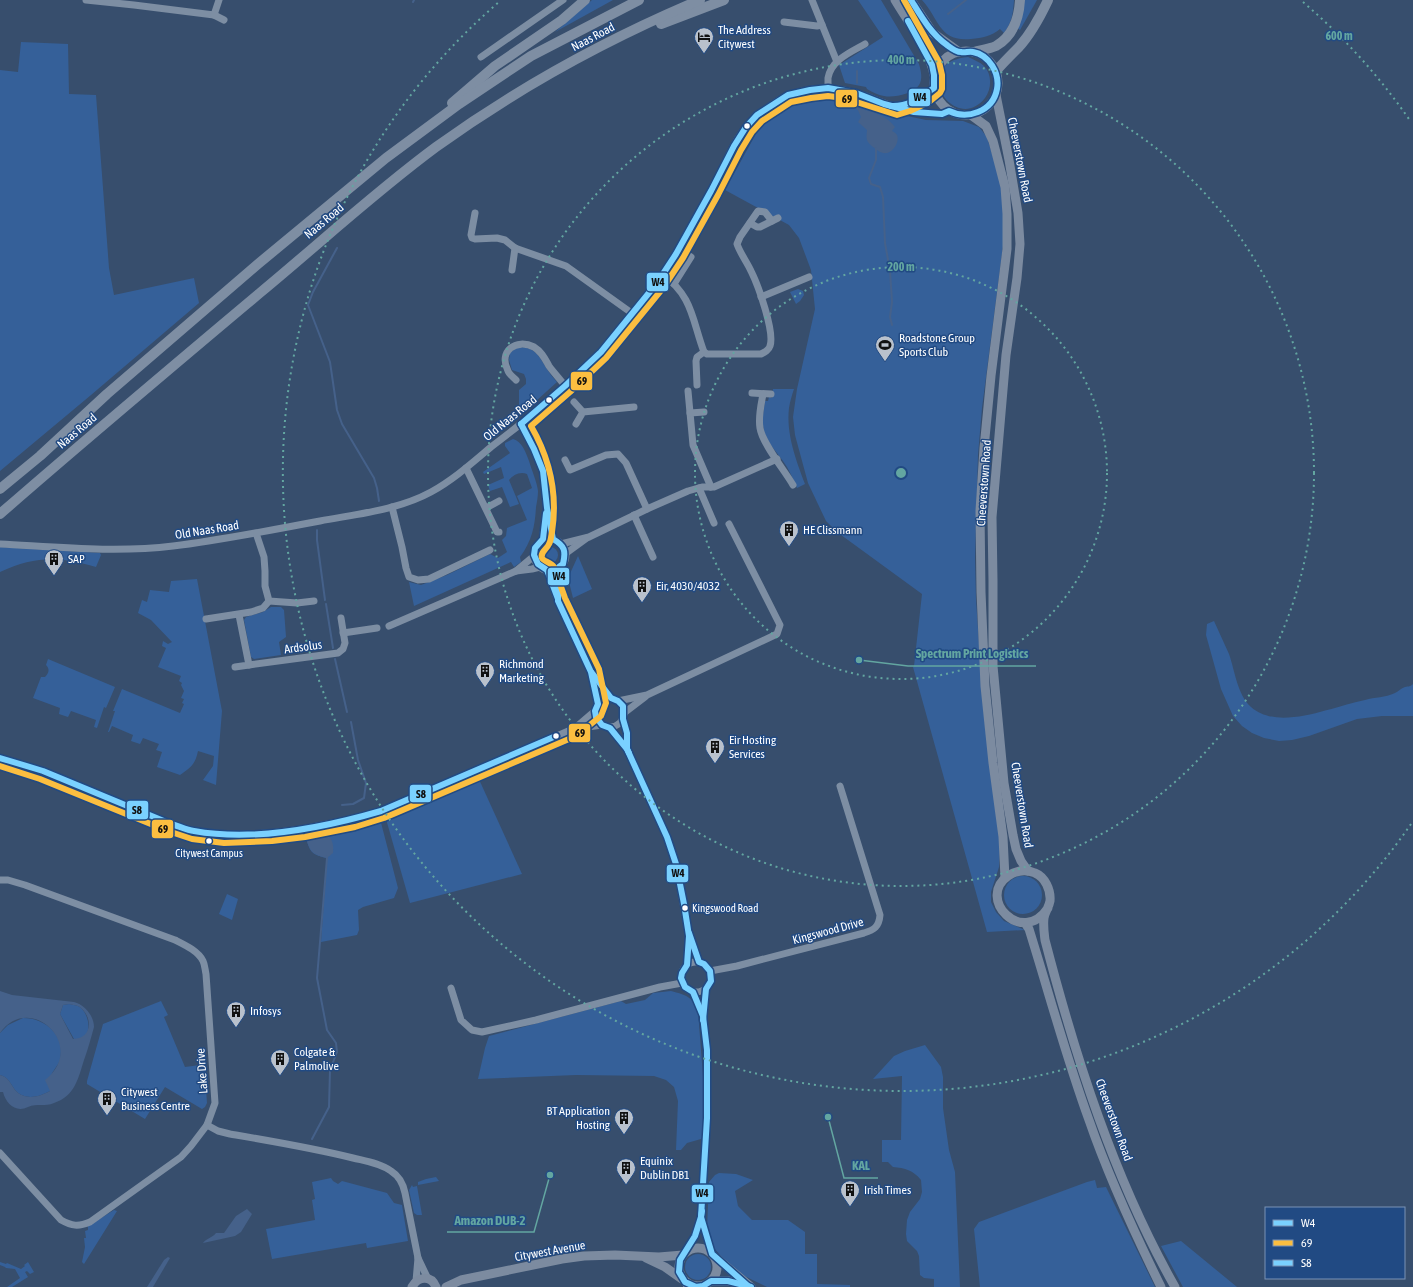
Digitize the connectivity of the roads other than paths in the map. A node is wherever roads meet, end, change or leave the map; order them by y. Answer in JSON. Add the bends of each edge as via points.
{"nodes":[{"id":1,"x":86,"y":0,"type":"edge"},
{"id":2,"x":219,"y":0,"type":"edge"},
{"id":3,"x":563,"y":0,"type":"edge"},
{"id":4,"x":585,"y":0,"type":"edge"},
{"id":5,"x":639,"y":0,"type":"edge"},
{"id":6,"x":700,"y":0,"type":"edge"},
{"id":7,"x":724,"y":0,"type":"edge"},
{"id":8,"x":812,"y":0,"type":"edge"},
{"id":9,"x":895,"y":0,"type":"edge"},
{"id":10,"x":911,"y":0,"type":"edge"},
{"id":11,"x":1020,"y":0,"type":"edge"},
{"id":12,"x":1048,"y":0,"type":"edge"},
{"id":13,"x":214,"y":15,"type":"junction"},
{"id":14,"x":224,"y":20,"type":"dead end"},
{"id":15,"x":784,"y":22,"type":"dead end"},
{"id":16,"x":822,"y":25,"type":"junction"},
{"id":17,"x":865,"y":44,"type":"dead end"},
{"id":18,"x":598,"y":48,"type":"junction"},
{"id":19,"x":958,"y":52,"type":"junction"},
{"id":20,"x":974,"y":52,"type":"junction"},
{"id":21,"x":480,"y":57,"type":"dead end"},
{"id":22,"x":837,"y":62,"type":"junction"},
{"id":23,"x":996,"y":71,"type":"junction"},
{"id":24,"x":934,"y":75,"type":"junction"},
{"id":25,"x":828,"y":88,"type":"junction"},
{"id":26,"x":934,"y":88,"type":"junction"},
{"id":27,"x":996,"y":95,"type":"junction"},
{"id":28,"x":896,"y":107,"type":"junction"},
{"id":29,"x":949,"y":111,"type":"junction"},
{"id":30,"x":971,"y":115,"type":"junction"},
{"id":31,"x":386,"y":158,"type":"junction"},
{"id":32,"x":475,"y":214,"type":"dead end"},
{"id":33,"x":750,"y":223,"type":"junction"},
{"id":34,"x":515,"y":248,"type":"junction"},
{"id":35,"x":683,"y":252,"type":"dead end"},
{"id":36,"x":512,"y":270,"type":"dead end"},
{"id":37,"x":662,"y":274,"type":"junction"},
{"id":38,"x":809,"y":277,"type":"dead end"},
{"id":39,"x":674,"y":284,"type":"junction"},
{"id":40,"x":761,"y":297,"type":"junction"},
{"id":41,"x":633,"y":314,"type":"junction"},
{"id":42,"x":704,"y":352,"type":"junction"},
{"id":43,"x":516,"y":380,"type":"dead end"},
{"id":44,"x":697,"y":385,"type":"dead end"},
{"id":45,"x":564,"y":387,"type":"junction"},
{"id":46,"x":688,"y":391,"type":"dead end"},
{"id":47,"x":752,"y":393,"type":"dead end"},
{"id":48,"x":763,"y":394,"type":"junction"},
{"id":49,"x":771,"y":394,"type":"dead end"},
{"id":50,"x":568,"y":395,"type":"dead end"},
{"id":51,"x":574,"y":402,"type":"dead end"},
{"id":52,"x":634,"y":407,"type":"dead end"},
{"id":53,"x":583,"y":412,"type":"junction"},
{"id":54,"x":704,"y":412,"type":"dead end"},
{"id":55,"x":690,"y":413,"type":"junction"},
{"id":56,"x":521,"y":424,"type":"junction"},
{"id":57,"x":576,"y":424,"type":"dead end"},
{"id":58,"x":40,"y":456,"type":"junction"},
{"id":59,"x":777,"y":459,"type":"junction"},
{"id":60,"x":565,"y":460,"type":"dead end"},
{"id":61,"x":466,"y":468,"type":"junction"},
{"id":62,"x":0,"y":485,"type":"edge"},
{"id":63,"x":794,"y":485,"type":"dead end"},
{"id":64,"x":710,"y":487,"type":"junction"},
{"id":65,"x":699,"y":488,"type":"junction"},
{"id":66,"x":0,"y":489,"type":"edge"},
{"id":67,"x":499,"y":501,"type":"dead end"},
{"id":68,"x":392,"y":507,"type":"junction"},
{"id":69,"x":486,"y":508,"type":"junction"},
{"id":70,"x":547,"y":508,"type":"junction"},
{"id":71,"x":647,"y":509,"type":"junction"},
{"id":72,"x":0,"y":514,"type":"edge"},
{"id":73,"x":634,"y":516,"type":"junction"},
{"id":74,"x":714,"y":523,"type":"dead end"},
{"id":75,"x":729,"y":524,"type":"dead end"},
{"id":76,"x":500,"y":532,"type":"dead end"},
{"id":77,"x":256,"y":533,"type":"junction"},
{"id":78,"x":589,"y":537,"type":"junction"},
{"id":79,"x":553,"y":540,"type":"junction"},
{"id":80,"x":542,"y":541,"type":"junction"},
{"id":81,"x":0,"y":544,"type":"edge"},
{"id":82,"x":561,"y":544,"type":"junction"},
{"id":83,"x":490,"y":550,"type":"dead end"},
{"id":84,"x":566,"y":554,"type":"junction"},
{"id":85,"x":534,"y":556,"type":"junction"},
{"id":86,"x":653,"y":557,"type":"dead end"},
{"id":87,"x":540,"y":567,"type":"junction"},
{"id":88,"x":559,"y":567,"type":"junction"},
{"id":89,"x":547,"y":570,"type":"junction"},
{"id":90,"x":516,"y":571,"type":"junction"},
{"id":91,"x":558,"y":600,"type":"junction"},
{"id":92,"x":269,"y":601,"type":"junction"},
{"id":93,"x":314,"y":601,"type":"dead end"},
{"id":94,"x":239,"y":615,"type":"junction"},
{"id":95,"x":341,"y":618,"type":"dead end"},
{"id":96,"x":206,"y":619,"type":"dead end"},
{"id":97,"x":389,"y":626,"type":"dead end"},
{"id":98,"x":377,"y":628,"type":"dead end"},
{"id":99,"x":343,"y":633,"type":"junction"},
{"id":100,"x":249,"y":665,"type":"junction"},
{"id":101,"x":235,"y":668,"type":"dead end"},
{"id":102,"x":591,"y":672,"type":"junction"},
{"id":103,"x":647,"y":695,"type":"junction"},
{"id":104,"x":615,"y":700,"type":"junction"},
{"id":105,"x":597,"y":708,"type":"junction"},
{"id":106,"x":624,"y":716,"type":"junction"},
{"id":107,"x":602,"y":725,"type":"junction"},
{"id":108,"x":610,"y":728,"type":"junction"},
{"id":109,"x":574,"y":729,"type":"junction"},
{"id":110,"x":627,"y":749,"type":"junction"},
{"id":111,"x":0,"y":758,"type":"edge"},
{"id":112,"x":840,"y":786,"type":"dead end"},
{"id":113,"x":1028,"y":871,"type":"junction"},
{"id":114,"x":1005,"y":878,"type":"junction"},
{"id":115,"x":0,"y":880,"type":"edge"},
{"id":116,"x":1048,"y":908,"type":"junction"},
{"id":117,"x":1024,"y":923,"type":"junction"},
{"id":118,"x":689,"y":936,"type":"junction"},
{"id":119,"x":699,"y":962,"type":"junction"},
{"id":120,"x":687,"y":965,"type":"junction"},
{"id":121,"x":710,"y":971,"type":"junction"},
{"id":122,"x":682,"y":983,"type":"junction"},
{"id":123,"x":451,"y":988,"type":"dead end"},
{"id":124,"x":706,"y":989,"type":"junction"},
{"id":125,"x":693,"y":992,"type":"junction"},
{"id":126,"x":703,"y":1016,"type":"junction"},
{"id":127,"x":206,"y":1125,"type":"junction"},
{"id":128,"x":0,"y":1153,"type":"edge"},
{"id":129,"x":701,"y":1217,"type":"junction"},
{"id":130,"x":684,"y":1254,"type":"junction"},
{"id":131,"x":644,"y":1256,"type":"junction"},
{"id":132,"x":713,"y":1256,"type":"junction"},
{"id":133,"x":418,"y":1258,"type":"junction"},
{"id":134,"x":461,"y":1280,"type":"junction"},
{"id":135,"x":432,"y":1283,"type":"edge"},
{"id":136,"x":685,"y":1283,"type":"edge"},
{"id":137,"x":709,"y":1284,"type":"edge"},
{"id":138,"x":412,"y":1285,"type":"edge"},
{"id":139,"x":749,"y":1286,"type":"edge"},
{"id":140,"x":446,"y":1287,"type":"edge"},
{"id":141,"x":1161,"y":1287,"type":"edge"},
{"id":142,"x":1175,"y":1287,"type":"edge"}],
"edges":[{"from":1,"to":13,"type":"street"},
{"from":2,"to":13,"type":"street"},
{"from":3,"to":21,"type":"street"},
{"from":4,"to":31,"type":"highway","via":[[562,20],[495,66]]},
{"from":5,"to":31,"type":"highway","name":"Naas Road","via":[[531,56],[459,104]]},
{"from":6,"to":18,"type":"highway","name":"Naas Road","via":[[659,17]]},
{"from":7,"to":18,"type":"highway"},
{"from":8,"to":16,"type":"street"},
{"from":9,"to":24,"type":"main road","via":[[927,54]]},
{"from":10,"to":19,"type":"main road","via":[[933,33]]},
{"from":11,"to":20,"type":"highway","via":[[1016,24],[1006,38],[995,46]]},
{"from":12,"to":23,"type":"highway","via":[[1036,24]]},
{"from":13,"to":14,"type":"street"},
{"from":15,"to":16,"type":"street"},
{"from":16,"to":22,"type":"street"},
{"from":17,"to":22,"type":"street"},
{"from":18,"to":72,"type":"highway","name":"Naas Road","via":[[540,79],[483,115],[395,178]]},
{"from":19,"to":20,"type":"main road"},
{"from":19,"to":24,"type":"main road","via":[[943,60]]},
{"from":20,"to":23,"type":"main road","via":[[987,60]]},
{"from":22,"to":25,"type":"street","via":[[828,78]]},
{"from":23,"to":27,"type":"main road"},
{"from":24,"to":26,"type":"main road"},
{"from":25,"to":28,"type":"street","name":"Old Naas Road","via":[[856,93]]},
{"from":25,"to":37,"type":"street","name":"Old Naas Road","via":[[788,96],[757,115],[746,127],[676,254]]},
{"from":26,"to":28,"type":"street","via":[[914,101]]},
{"from":26,"to":29,"type":"main road","via":[[939,101]]},
{"from":27,"to":30,"type":"main road","via":[[984,110]]},
{"from":27,"to":113,"type":"main road","name":"Cheeverstown Road","via":[[1016,198],[1020,244],[1006,355],[992,516],[994,666],[1004,783],[1016,849]]},
{"from":28,"to":29,"type":"street","name":"Old Naas Road","via":[[914,112],[942,114]]},
{"from":29,"to":30,"type":"main road","via":[[962,116]]},
{"from":30,"to":114,"type":"main road","name":"Cheeverstown Road","via":[[986,126],[993,141],[1005,187],[1007,214],[1008,249],[984,448],[980,511],[985,686],[992,763],[1003,837]]},
{"from":31,"to":58,"type":"highway","name":"Naas Road","via":[[113,388]]},
{"from":32,"to":34,"type":"street","via":[[472,238],[505,240]]},
{"from":33,"to":33,"type":"street","via":[[760,227],[775,219],[761,210]]},
{"from":33,"to":40,"type":"street","via":[[737,244]]},
{"from":34,"to":36,"type":"street"},
{"from":34,"to":41,"type":"street","via":[[566,266]]},
{"from":35,"to":39,"type":"street","via":[[691,257]]},
{"from":37,"to":39,"type":"street"},
{"from":37,"to":41,"type":"street","name":"Old Naas Road"},
{"from":38,"to":40,"type":"street"},
{"from":39,"to":42,"type":"street","via":[[692,312]]},
{"from":40,"to":42,"type":"street","via":[[771,342],[767,351],[761,354]]},
{"from":41,"to":45,"type":"street","name":"Old Naas Road","via":[[601,352]]},
{"from":42,"to":44,"type":"street","via":[[696,361]]},
{"from":43,"to":45,"type":"street","via":[[508,371],[505,357],[510,347],[526,345],[540,351]]},
{"from":45,"to":50,"type":"street"},
{"from":45,"to":56,"type":"street","name":"Old Naas Road"},
{"from":46,"to":55,"type":"street"},
{"from":47,"to":48,"type":"street"},
{"from":48,"to":49,"type":"street"},
{"from":48,"to":59,"type":"street","via":[[760,430]]},
{"from":51,"to":53,"type":"street"},
{"from":52,"to":53,"type":"street"},
{"from":53,"to":57,"type":"street"},
{"from":54,"to":55,"type":"street"},
{"from":55,"to":64,"type":"street","via":[[693,445]]},
{"from":56,"to":61,"type":"street","name":"Old Naas Road"},
{"from":56,"to":70,"type":"street","via":[[543,471]]},
{"from":58,"to":62,"type":"highway"},
{"from":58,"to":66,"type":"highway","name":"Naas Road"},
{"from":59,"to":63,"type":"street"},
{"from":59,"to":64,"type":"street","via":[[725,483]]},
{"from":60,"to":71,"type":"street","via":[[570,470],[606,455],[618,454],[626,463]]},
{"from":61,"to":68,"type":"street","name":"Old Naas Road","via":[[431,492]]},
{"from":61,"to":69,"type":"street"},
{"from":64,"to":65,"type":"street"},
{"from":65,"to":71,"type":"street"},
{"from":65,"to":74,"type":"street"},
{"from":67,"to":69,"type":"street"},
{"from":68,"to":77,"type":"street","name":"Old Naas Road"},
{"from":68,"to":83,"type":"street","via":[[409,578],[429,578]]},
{"from":69,"to":76,"type":"street","via":[[497,532]]},
{"from":70,"to":79,"type":"street"},
{"from":70,"to":80,"type":"street"},
{"from":71,"to":73,"type":"street"},
{"from":73,"to":78,"type":"street"},
{"from":73,"to":86,"type":"street"},
{"from":75,"to":103,"type":"street","via":[[780,625],[777,634]]},
{"from":77,"to":81,"type":"street","name":"Old Naas Road","via":[[171,547],[108,550]]},
{"from":77,"to":92,"type":"street","via":[[264,557],[265,586]]},
{"from":78,"to":82,"type":"street"},
{"from":78,"to":84,"type":"street"},
{"from":79,"to":80,"type":"street"},
{"from":79,"to":82,"type":"street"},
{"from":80,"to":85,"type":"street"},
{"from":82,"to":84,"type":"street"},
{"from":84,"to":88,"type":"street","via":[[563,564]]},
{"from":85,"to":87,"type":"street"},
{"from":85,"to":90,"type":"street"},
{"from":87,"to":89,"type":"street"},
{"from":87,"to":90,"type":"street"},
{"from":88,"to":89,"type":"street"},
{"from":88,"to":91,"type":"street"},
{"from":89,"to":91,"type":"street"},
{"from":90,"to":97,"type":"street"},
{"from":91,"to":102,"type":"street"},
{"from":92,"to":93,"type":"street"},
{"from":92,"to":94,"type":"street","via":[[263,608]]},
{"from":94,"to":96,"type":"street"},
{"from":94,"to":100,"type":"street"},
{"from":95,"to":99,"type":"street","name":"Ardsolus"},
{"from":98,"to":99,"type":"street"},
{"from":99,"to":100,"type":"street","name":"Ardsolus","via":[[345,643],[338,653]]},
{"from":100,"to":101,"type":"street","name":"Ardsolus"},
{"from":102,"to":104,"type":"street"},
{"from":102,"to":105,"type":"street"},
{"from":103,"to":104,"type":"street"},
{"from":103,"to":106,"type":"street"},
{"from":104,"to":105,"type":"street","via":[[604,700]]},
{"from":104,"to":106,"type":"street","via":[[623,706]]},
{"from":105,"to":107,"type":"street","via":[[597,721]]},
{"from":105,"to":109,"type":"street"},
{"from":106,"to":108,"type":"street","via":[[617,726]]},
{"from":106,"to":110,"type":"street"},
{"from":107,"to":108,"type":"street"},
{"from":107,"to":109,"type":"street"},
{"from":108,"to":110,"type":"street"},
{"from":109,"to":111,"type":"street","via":[[381,811],[303,829],[224,836],[178,826],[43,771]]},
{"from":110,"to":118,"type":"street","via":[[667,837],[676,864]]},
{"from":112,"to":121,"type":"street","name":"Kingswood Drive","via":[[880,916],[878,926],[864,933]]},
{"from":113,"to":114,"type":"main road","via":[[1012,873]]},
{"from":113,"to":116,"type":"main road","name":"Cheeverstown Road","via":[[1037,874],[1048,887]]},
{"from":114,"to":117,"type":"main road","name":"Cheeverstown Road","via":[[1000,885],[998,903],[1008,918]]},
{"from":115,"to":127,"type":"street","name":"Lake Drive","via":[[24,884],[175,940],[200,956],[206,974],[215,1094],[213,1110]]},
{"from":116,"to":117,"type":"main road","via":[[1038,919]]},
{"from":116,"to":142,"type":"main road","name":"Cheeverstown Road","via":[[1044,916],[1045,940],[1085,1078],[1117,1165],[1144,1227]]},
{"from":117,"to":141,"type":"main road","name":"Cheeverstown Road","via":[[1029,929],[1068,1059],[1097,1143],[1132,1228]]},
{"from":118,"to":119,"type":"street"},
{"from":118,"to":120,"type":"street"},
{"from":119,"to":120,"type":"street"},
{"from":119,"to":121,"type":"street"},
{"from":120,"to":122,"type":"street","via":[[682,973]]},
{"from":121,"to":124,"type":"street","via":[[711,981]]},
{"from":122,"to":123,"type":"street","via":[[482,1032],[472,1030],[461,1020]]},
{"from":122,"to":125,"type":"street"},
{"from":124,"to":125,"type":"street"},
{"from":124,"to":126,"type":"street"},
{"from":125,"to":126,"type":"street"},
{"from":126,"to":129,"type":"street","via":[[708,1079]]},
{"from":127,"to":128,"type":"street","name":"Lake Drive","via":[[181,1157],[81,1226],[61,1220]]},
{"from":127,"to":133,"type":"street","via":[[230,1134],[340,1155],[383,1166],[391,1171],[404,1185]]},
{"from":129,"to":130,"type":"street","via":[[695,1236]]},
{"from":129,"to":132,"type":"street"},
{"from":130,"to":131,"type":"main road","name":"Citywest Avenue"},
{"from":130,"to":132,"type":"main road","via":[[693,1248],[700,1248]]},
{"from":130,"to":136,"type":"main road","via":[[678,1266]]},
{"from":131,"to":134,"type":"main road","name":"Citywest Avenue","via":[[599,1255],[562,1259]]},
{"from":131,"to":136,"type":"main road","name":"Citywest Avenue","via":[[665,1267]]},
{"from":132,"to":137,"type":"main road","via":[[717,1273]]},
{"from":132,"to":139,"type":"main road"},
{"from":133,"to":135,"type":"street"},
{"from":133,"to":138,"type":"street"},
{"from":134,"to":135,"type":"main road","name":"Citywest Avenue"},
{"from":134,"to":140,"type":"main road","name":"Citywest Avenue"},
{"from":135,"to":138,"type":"main road","name":"Citywest Avenue","via":[[421,1278]]},
{"from":136,"to":137,"type":"main road","via":[[696,1287]]},
{"from":137,"to":139,"type":"main road","via":[[728,1280]]}]}
